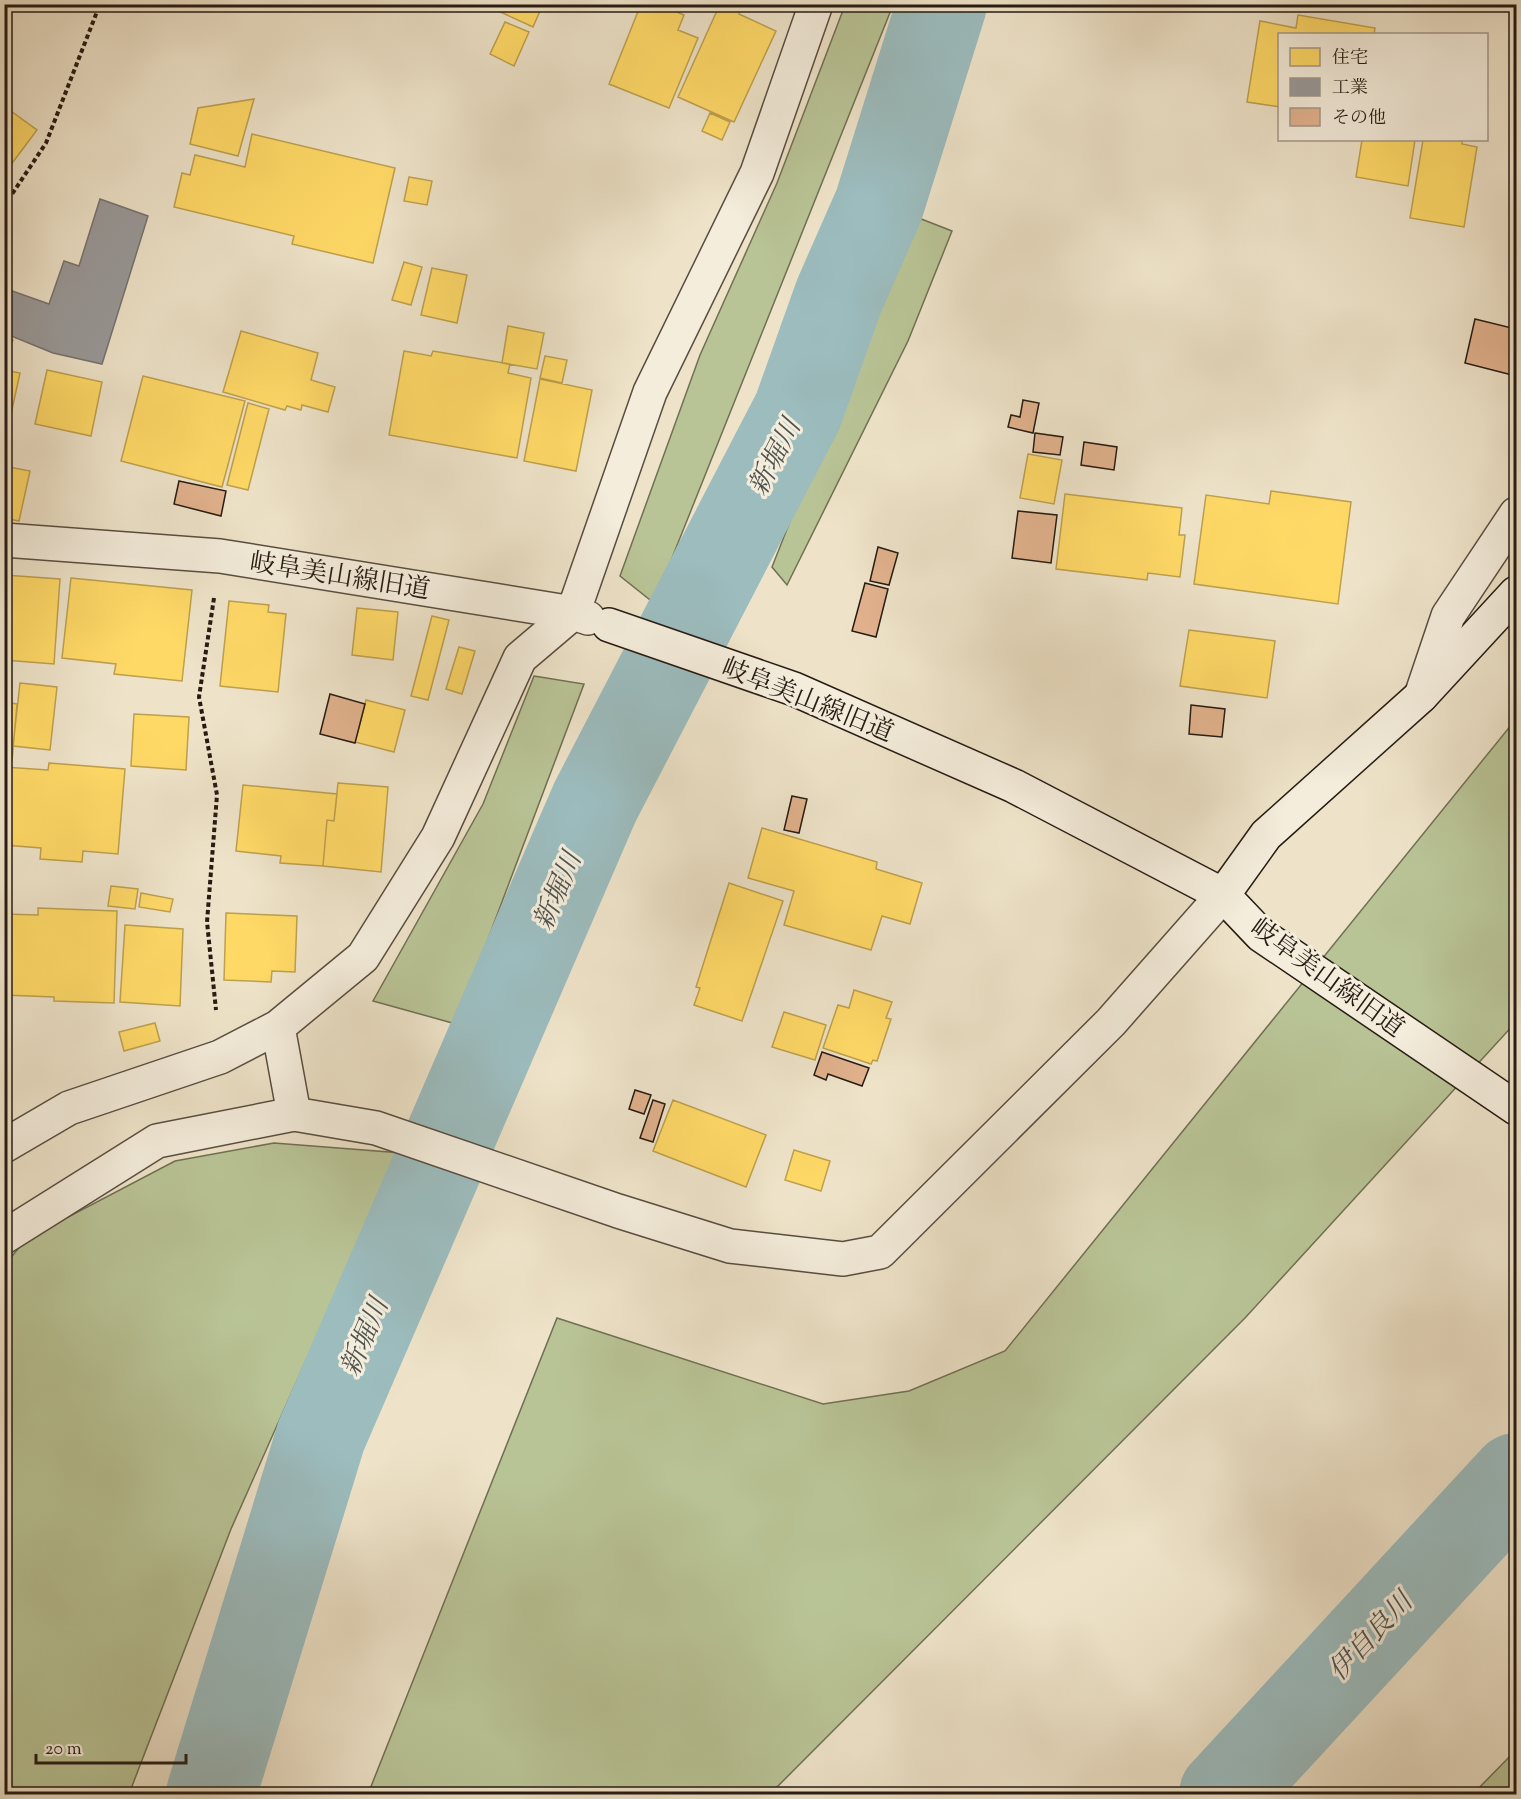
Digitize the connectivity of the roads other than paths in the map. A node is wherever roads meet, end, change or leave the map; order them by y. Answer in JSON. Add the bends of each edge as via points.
{"nodes":[{"id":1,"x":816,"y":4,"type":"edge"},
{"id":2,"x":1516,"y":514,"type":"edge"},
{"id":3,"x":4,"y":540,"type":"edge"},
{"id":4,"x":1516,"y":593,"type":"edge"},
{"id":5,"x":573,"y":613,"type":"junction"},
{"id":6,"x":1421,"y":696,"type":"junction"},
{"id":7,"x":1223,"y":895,"type":"junction"},
{"id":8,"x":278,"y":1027,"type":"junction"},
{"id":9,"x":1516,"y":1108,"type":"edge"},
{"id":10,"x":294,"y":1114,"type":"junction"},
{"id":11,"x":4,"y":1146,"type":"edge"},
{"id":12,"x":4,"y":1237,"type":"edge"}],
"edges":[{"from":1,"to":5,"type":"street","via":[[757,173],[650,392]]},
{"from":2,"to":6,"type":"street","via":[[1448,616]]},
{"from":3,"to":5,"type":"street","name":"岐阜美山線旧道","via":[[220,556]]},
{"from":4,"to":6,"type":"street"},
{"from":5,"to":7,"type":"street","name":"岐阜美山線旧道","via":[[794,688],[1014,786]]},
{"from":5,"to":8,"type":"street","via":[[520,658],[438,837],[363,957]]},
{"from":6,"to":7,"type":"street","via":[[1266,835]]},
{"from":7,"to":9,"type":"street","name":"岐阜美山線旧道","via":[[1261,935]]},
{"from":7,"to":10,"type":"street","via":[[1111,1022],[880,1252],[843,1259],[729,1246],[376,1128]]},
{"from":8,"to":10,"type":"street"},
{"from":8,"to":11,"type":"street","via":[[220,1057],[69,1108]]},
{"from":10,"to":12,"type":"street","via":[[156,1141]]}]}
